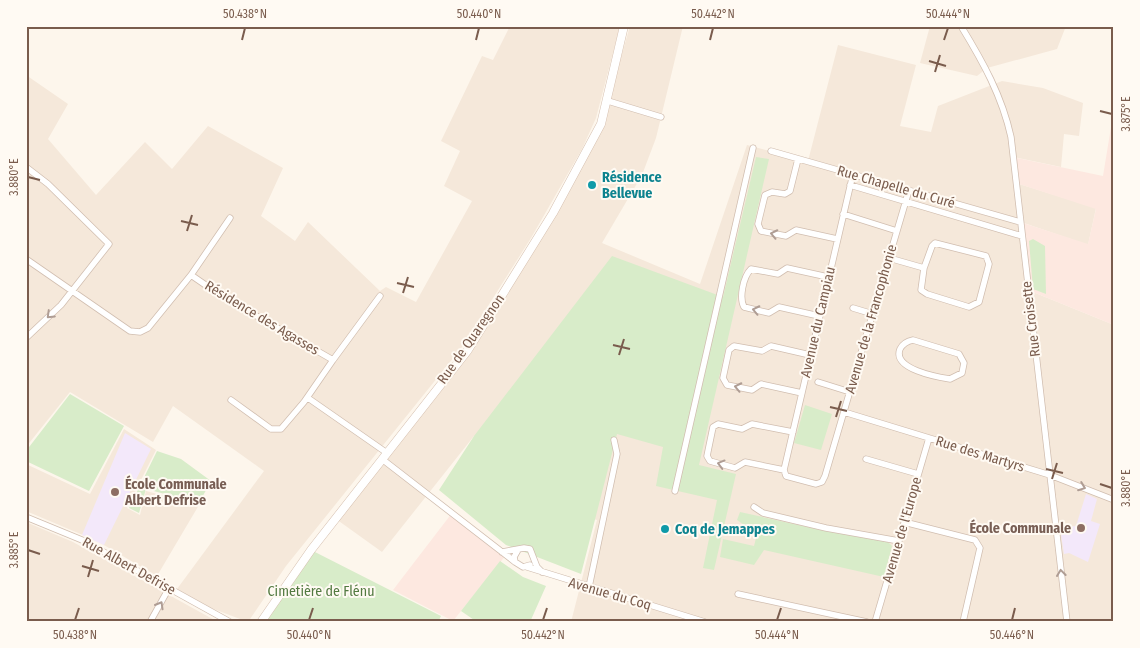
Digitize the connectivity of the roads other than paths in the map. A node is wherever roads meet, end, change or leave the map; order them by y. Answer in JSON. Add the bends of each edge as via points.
{"nodes":[{"id":1,"x":624,"y":26,"type":"edge"},
{"id":2,"x":961,"y":26,"type":"edge"},
{"id":3,"x":608,"y":101,"type":"junction"},
{"id":4,"x":662,"y":117,"type":"dead end"},
{"id":5,"x":753,"y":148,"type":"dead end"},
{"id":6,"x":771,"y":151,"type":"dead end"},
{"id":7,"x":798,"y":159,"type":"junction"},
{"id":8,"x":26,"y":167,"type":"edge"},
{"id":9,"x":853,"y":174,"type":"junction"},
{"id":10,"x":850,"y":185,"type":"junction"},
{"id":11,"x":909,"y":190,"type":"junction"},
{"id":12,"x":906,"y":202,"type":"junction"},
{"id":13,"x":843,"y":214,"type":"junction"},
{"id":14,"x":230,"y":218,"type":"dead end"},
{"id":15,"x":1020,"y":222,"type":"junction"},
{"id":16,"x":897,"y":231,"type":"junction"},
{"id":17,"x":1022,"y":236,"type":"junction"},
{"id":18,"x":837,"y":239,"type":"junction"},
{"id":19,"x":889,"y":258,"type":"junction"},
{"id":20,"x":26,"y":259,"type":"edge"},
{"id":21,"x":924,"y":268,"type":"junction"},
{"id":22,"x":191,"y":275,"type":"junction"},
{"id":23,"x":828,"y":277,"type":"junction"},
{"id":24,"x":71,"y":291,"type":"junction"},
{"id":25,"x":380,"y":296,"type":"dead end"},
{"id":26,"x":853,"y":308,"type":"dead end"},
{"id":27,"x":873,"y":314,"type":"junction"},
{"id":28,"x":819,"y":316,"type":"junction"},
{"id":29,"x":26,"y":338,"type":"edge"},
{"id":30,"x":810,"y":355,"type":"junction"},
{"id":31,"x":334,"y":360,"type":"junction"},
{"id":32,"x":914,"y":369,"type":"joint"},
{"id":33,"x":818,"y":382,"type":"dead end"},
{"id":34,"x":850,"y":392,"type":"junction"},
{"id":35,"x":802,"y":393,"type":"junction"},
{"id":36,"x":308,"y":398,"type":"junction"},
{"id":37,"x":231,"y":400,"type":"dead end"},
{"id":38,"x":844,"y":412,"type":"junction"},
{"id":39,"x":793,"y":432,"type":"junction"},
{"id":40,"x":929,"y":438,"type":"junction"},
{"id":41,"x":614,"y":440,"type":"dead end"},
{"id":42,"x":385,"y":456,"type":"junction"},
{"id":43,"x":866,"y":459,"type":"dead end"},
{"id":44,"x":784,"y":470,"type":"junction"},
{"id":45,"x":918,"y":474,"type":"junction"},
{"id":46,"x":1050,"y":475,"type":"junction"},
{"id":47,"x":675,"y":491,"type":"dead end"},
{"id":48,"x":1114,"y":500,"type":"edge"},
{"id":49,"x":754,"y":507,"type":"dead end"},
{"id":50,"x":26,"y":517,"type":"edge"},
{"id":51,"x":904,"y":522,"type":"junction"},
{"id":52,"x":899,"y":541,"type":"junction"},
{"id":53,"x":518,"y":550,"type":"junction"},
{"id":54,"x":502,"y":552,"type":"junction"},
{"id":55,"x":534,"y":557,"type":"junction"},
{"id":56,"x":515,"y":562,"type":"junction"},
{"id":57,"x":527,"y":567,"type":"junction"},
{"id":58,"x":544,"y":574,"type":"junction"},
{"id":59,"x":589,"y":587,"type":"junction"},
{"id":60,"x":169,"y":588,"type":"junction"},
{"id":61,"x":738,"y":594,"type":"dead end"},
{"id":62,"x":702,"y":621,"type":"edge"},
{"id":63,"x":150,"y":622,"type":"edge"},
{"id":64,"x":230,"y":622,"type":"edge"},
{"id":65,"x":261,"y":622,"type":"edge"},
{"id":66,"x":867,"y":622,"type":"edge"},
{"id":67,"x":875,"y":622,"type":"edge"},
{"id":68,"x":963,"y":622,"type":"edge"},
{"id":69,"x":1067,"y":622,"type":"edge"}],
"edges":[{"from":1,"to":3,"type":"street","name":"Rue de Quaregnon"},
{"from":2,"to":15,"type":"street","name":"Rue Croisette","via":[[987,68],[1002,103],[1011,137]]},
{"from":3,"to":4,"type":"street"},
{"from":3,"to":42,"type":"street","name":"Rue de Quaregnon","via":[[601,124],[579,166],[468,350]]},
{"from":5,"to":47,"type":"street"},
{"from":6,"to":7,"type":"street","name":"Rue Chapelle du Curé"},
{"from":7,"to":9,"type":"street","name":"Rue Chapelle du Curé"},
{"from":18,"to":7,"type":"street","one_way":true,"via":[[796,230],[786,236],[761,231],[758,224],[764,195],[790,191]]},
{"from":8,"to":24,"type":"street","via":[[48,184],[108,244]]},
{"from":9,"to":10,"type":"street","name":"Avenue du Campiau"},
{"from":9,"to":11,"type":"street","name":"Rue Chapelle du Curé"},
{"from":10,"to":12,"type":"street"},
{"from":10,"to":13,"type":"street","name":"Avenue du Campiau"},
{"from":11,"to":12,"type":"street","name":"Avenue de la Francophonie"},
{"from":11,"to":15,"type":"street","name":"Rue Chapelle du Curé"},
{"from":12,"to":16,"type":"street","name":"Avenue de la Francophonie"},
{"from":12,"to":17,"type":"street"},
{"from":13,"to":16,"type":"street"},
{"from":13,"to":18,"type":"street","name":"Avenue du Campiau"},
{"from":14,"to":22,"type":"street","name":"Résidence des Agasses"},
{"from":15,"to":17,"type":"street","name":"Rue Croisette"},
{"from":16,"to":19,"type":"street","name":"Avenue de la Francophonie"},
{"from":17,"to":46,"type":"street","name":"Rue Croisette"},
{"from":18,"to":23,"type":"street","name":"Avenue du Campiau"},
{"from":19,"to":21,"type":"street"},
{"from":19,"to":27,"type":"street","name":"Avenue de la Francophonie"},
{"from":20,"to":24,"type":"street"},
{"from":21,"to":21,"type":"street","via":[[921,290],[969,307],[979,302],[990,264],[986,256],[936,243]]},
{"from":22,"to":24,"type":"street","name":"Résidence des Agasses","via":[[148,328],[140,332],[130,331]]},
{"from":22,"to":31,"type":"street","name":"Résidence des Agasses"},
{"from":23,"to":28,"type":"street","name":"Avenue du Campiau"},
{"from":28,"to":23,"type":"street","one_way":true,"via":[[779,307],[769,313],[744,308],[741,301],[747,273],[751,269],[778,274],[787,268]]},
{"from":24,"to":29,"type":"street","one_way":true},
{"from":25,"to":31,"type":"street","name":"Résidence des Agasses"},
{"from":26,"to":27,"type":"street"},
{"from":27,"to":34,"type":"street","name":"Avenue de la Francophonie"},
{"from":28,"to":30,"type":"street","name":"Avenue du Campiau"},
{"from":30,"to":35,"type":"street","name":"Avenue du Campiau"},
{"from":35,"to":30,"type":"street","one_way":true,"via":[[761,384],[752,390],[727,384],[724,378],[730,350],[734,346],[762,351],[771,346]]},
{"from":31,"to":36,"type":"street","name":"Résidence des Agasses"},
{"from":32,"to":32,"type":"street","via":[[952,379],[962,373],[964,363],[955,352],[913,340],[904,343],[899,353],[904,364]]},
{"from":33,"to":34,"type":"street"},
{"from":34,"to":38,"type":"street","name":"Avenue de la Francophonie"},
{"from":35,"to":39,"type":"street","name":"Avenue du Campiau"},
{"from":36,"to":37,"type":"street","name":"Résidence des Agasses","via":[[285,425],[276,430]]},
{"from":36,"to":42,"type":"street"},
{"from":38,"to":40,"type":"street","name":"Rue des Martyrs"},
{"from":38,"to":44,"type":"street","name":"Avenue de la Francophonie","via":[[822,482],[816,484],[786,476]]},
{"from":39,"to":44,"type":"street","name":"Avenue du Campiau"},
{"from":44,"to":39,"type":"street","one_way":true,"via":[[744,462],[735,468],[710,461],[707,456],[713,427],[718,424],[742,429],[752,424]]},
{"from":40,"to":45,"type":"street","name":"Avenue de l'Europe"},
{"from":40,"to":46,"type":"street","name":"Rue des Martyrs"},
{"from":41,"to":59,"type":"street","via":[[617,454]]},
{"from":42,"to":54,"type":"street"},
{"from":42,"to":65,"type":"street","name":"Rue de Quaregnon","via":[[310,550]]},
{"from":43,"to":45,"type":"street"},
{"from":45,"to":51,"type":"street","name":"Avenue de l'Europe"},
{"from":46,"to":48,"type":"street","name":"Rue des Martyrs","one_way":true},
{"from":69,"to":46,"type":"street","name":"Rue Croisette","one_way":true},
{"from":49,"to":52,"type":"street","via":[[763,513],[826,528]]},
{"from":50,"to":60,"type":"street","name":"Rue Albert Defrise","via":[[82,540]]},
{"from":51,"to":52,"type":"street","name":"Avenue de l'Europe"},
{"from":51,"to":68,"type":"street","via":[[978,543],[980,548]]},
{"from":52,"to":67,"type":"street","name":"Avenue de l'Europe"},
{"from":53,"to":54,"type":"street"},
{"from":53,"to":55,"type":"street","via":[[527,548]]},
{"from":53,"to":56,"type":"street"},
{"from":54,"to":56,"type":"street"},
{"from":55,"to":57,"type":"street"},
{"from":55,"to":58,"type":"street"},
{"from":56,"to":57,"type":"street"},
{"from":57,"to":58,"type":"street","name":"Avenue du Coq"},
{"from":58,"to":59,"type":"street","name":"Avenue du Coq"},
{"from":59,"to":62,"type":"street","name":"Avenue du Coq"},
{"from":63,"to":60,"type":"street","one_way":true},
{"from":60,"to":64,"type":"street","name":"Rue Albert Defrise"},
{"from":61,"to":66,"type":"street"}]}
